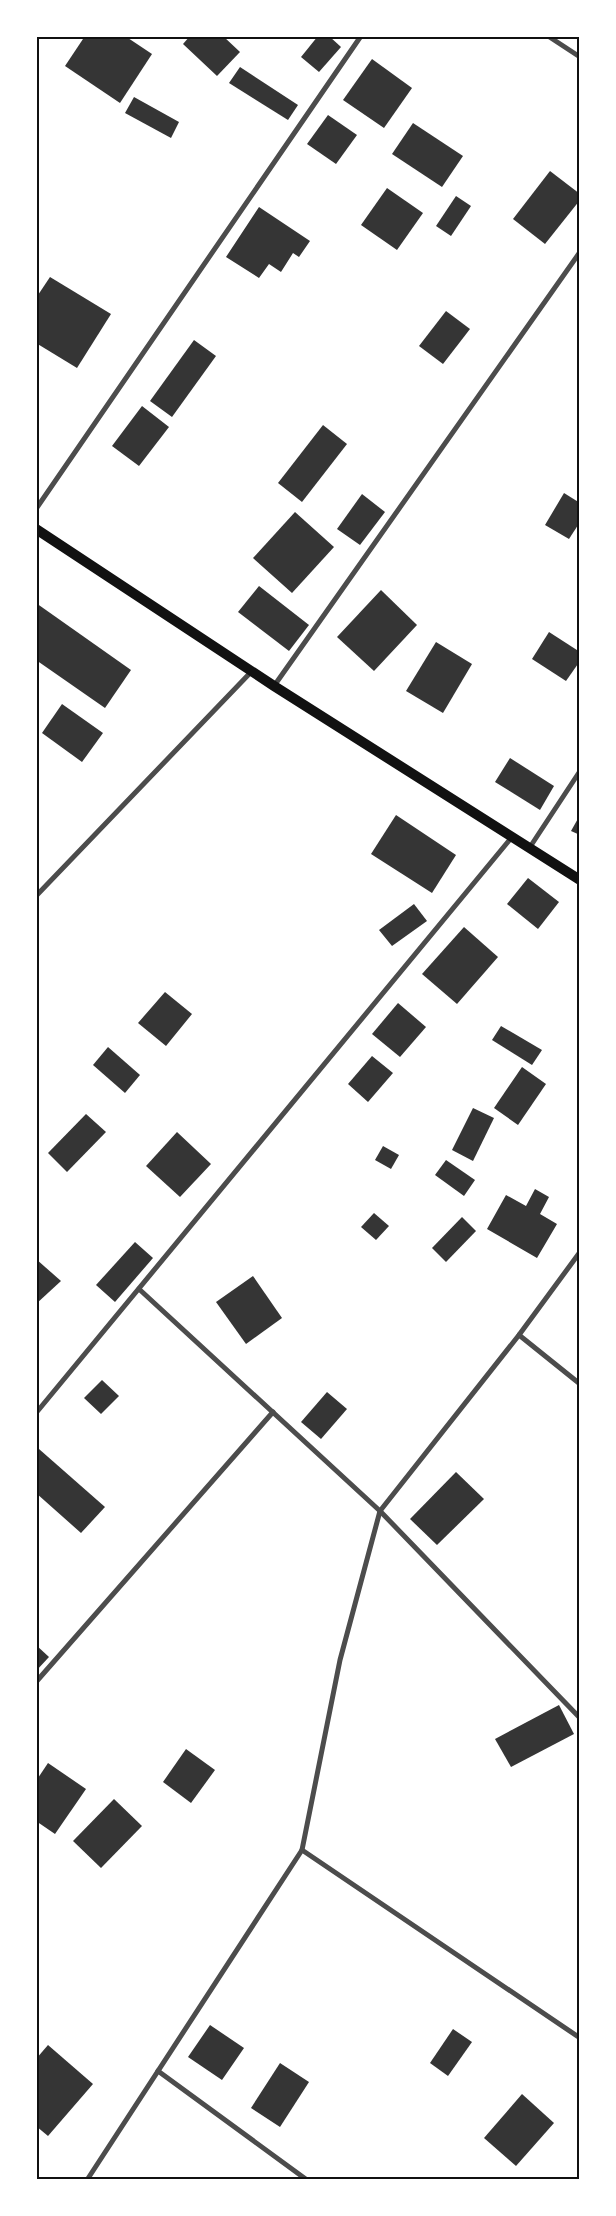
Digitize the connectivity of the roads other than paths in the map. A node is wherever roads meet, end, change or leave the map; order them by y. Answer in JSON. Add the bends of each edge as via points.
{"nodes":[{"id":1,"x":361,"y":36,"type":"edge"},
{"id":2,"x":548,"y":36,"type":"edge"},
{"id":3,"x":580,"y":57,"type":"edge"},
{"id":4,"x":580,"y":252,"type":"edge"},
{"id":5,"x":36,"y":509,"type":"edge"},
{"id":6,"x":36,"y":529,"type":"edge"},
{"id":7,"x":252,"y":671,"type":"junction"},
{"id":8,"x":274,"y":686,"type":"junction"},
{"id":9,"x":580,"y":772,"type":"edge"},
{"id":10,"x":512,"y":837,"type":"junction"},
{"id":11,"x":530,"y":848,"type":"junction"},
{"id":12,"x":580,"y":880,"type":"edge"},
{"id":13,"x":36,"y":896,"type":"edge"},
{"id":14,"x":580,"y":1252,"type":"edge"},
{"id":15,"x":139,"y":1289,"type":"junction"},
{"id":16,"x":519,"y":1335,"type":"junction"},
{"id":17,"x":580,"y":1384,"type":"edge"},
{"id":18,"x":273,"y":1412,"type":"junction"},
{"id":19,"x":36,"y":1413,"type":"edge"},
{"id":20,"x":380,"y":1511,"type":"junction"},
{"id":21,"x":36,"y":1682,"type":"edge"},
{"id":22,"x":580,"y":1718,"type":"edge"},
{"id":23,"x":302,"y":1850,"type":"junction"},
{"id":24,"x":580,"y":2038,"type":"edge"},
{"id":25,"x":158,"y":2071,"type":"junction"},
{"id":26,"x":87,"y":2180,"type":"edge"},
{"id":27,"x":307,"y":2180,"type":"edge"}],
"edges":[{"from":1,"to":5,"type":"street"},
{"from":2,"to":3,"type":"street"},
{"from":4,"to":8,"type":"street"},
{"from":6,"to":7,"type":"main road"},
{"from":7,"to":8,"type":"main road"},
{"from":7,"to":13,"type":"street"},
{"from":8,"to":10,"type":"main road"},
{"from":9,"to":11,"type":"street"},
{"from":10,"to":11,"type":"main road"},
{"from":10,"to":15,"type":"street"},
{"from":11,"to":12,"type":"main road"},
{"from":14,"to":16,"type":"street"},
{"from":15,"to":18,"type":"street"},
{"from":15,"to":19,"type":"street"},
{"from":16,"to":17,"type":"street"},
{"from":16,"to":20,"type":"street"},
{"from":18,"to":20,"type":"street"},
{"from":18,"to":21,"type":"street"},
{"from":20,"to":22,"type":"street"},
{"from":20,"to":23,"type":"street","via":[[340,1660]]},
{"from":23,"to":24,"type":"street"},
{"from":23,"to":25,"type":"street"},
{"from":25,"to":26,"type":"street"},
{"from":25,"to":27,"type":"street"}]}
